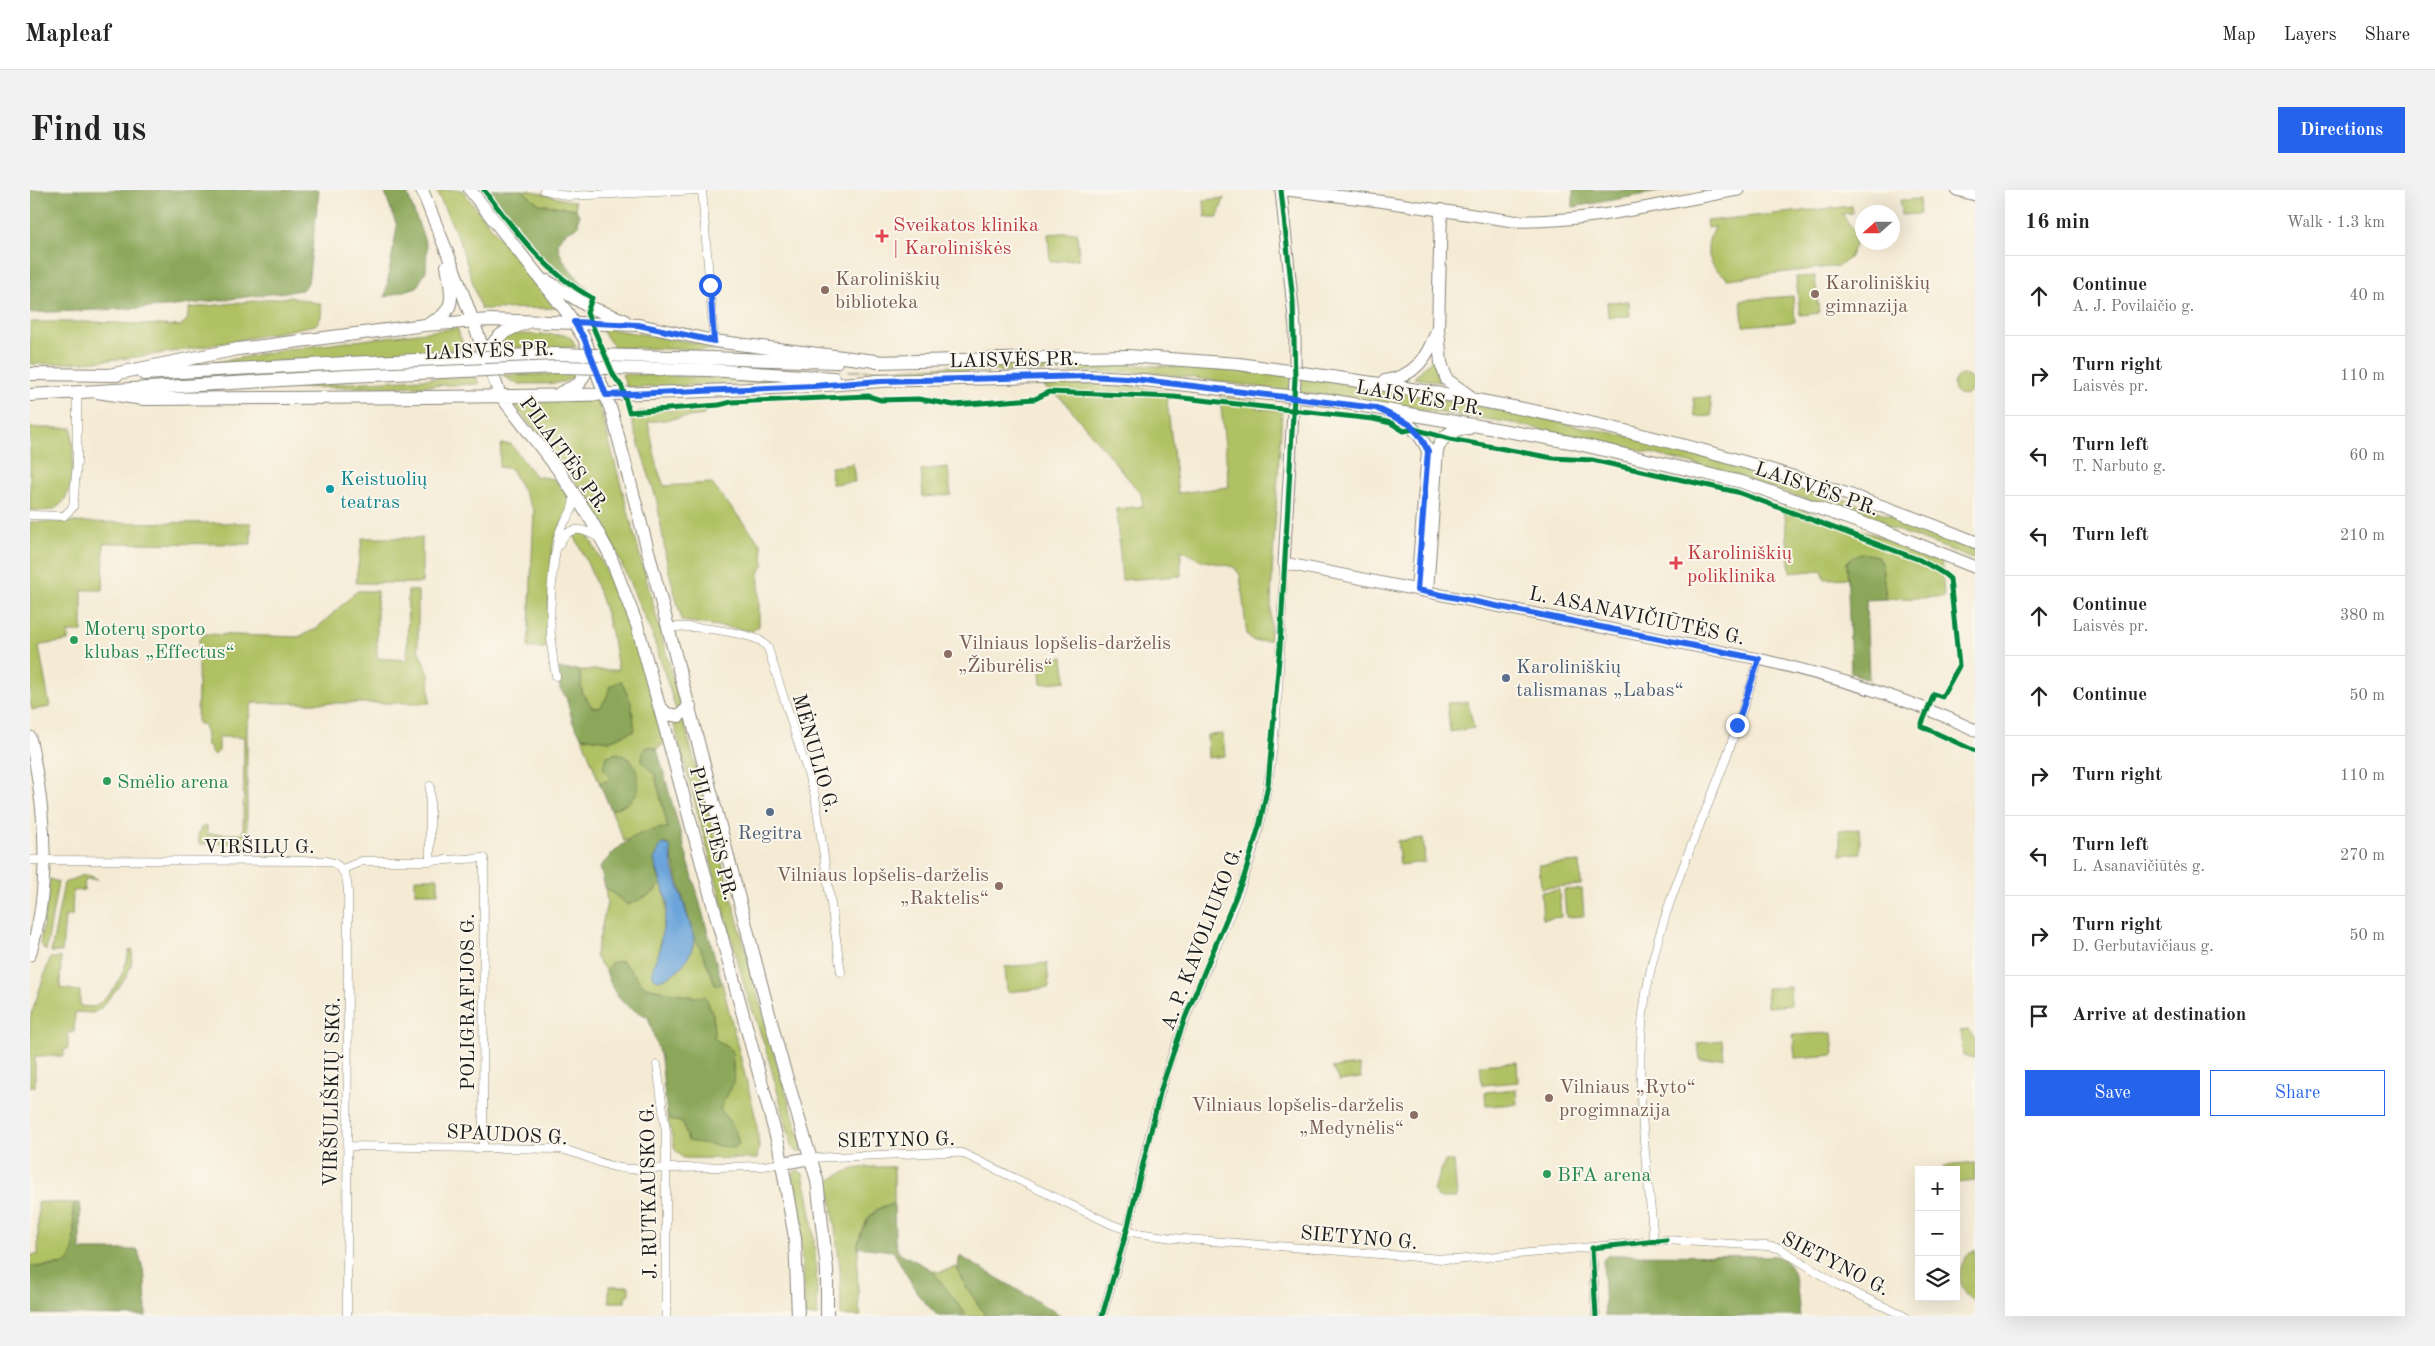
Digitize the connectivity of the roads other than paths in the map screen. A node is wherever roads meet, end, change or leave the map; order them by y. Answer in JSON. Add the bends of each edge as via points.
{"nodes":[{"id":1,"x":422,"y":190,"type":"edge"},
{"id":2,"x":470,"y":190,"type":"edge"},
{"id":3,"x":544,"y":190,"type":"edge"},
{"id":4,"x":702,"y":190,"type":"edge"},
{"id":5,"x":1281,"y":190,"type":"edge"},
{"id":6,"x":1287,"y":190,"type":"edge"},
{"id":7,"x":1738,"y":190,"type":"edge"},
{"id":8,"x":1957,"y":190,"type":"edge"},
{"id":9,"x":1975,"y":195,"type":"edge"},
{"id":10,"x":1441,"y":210,"type":"junction"},
{"id":11,"x":442,"y":239,"type":"junction"},
{"id":12,"x":533,"y":269,"type":"junction"},
{"id":13,"x":472,"y":321,"type":"junction"},
{"id":14,"x":533,"y":321,"type":"junction"},
{"id":15,"x":574,"y":322,"type":"junction"},
{"id":16,"x":425,"y":325,"type":"junction"},
{"id":17,"x":638,"y":325,"type":"junction"},
{"id":18,"x":1438,"y":329,"type":"junction"},
{"id":19,"x":714,"y":341,"type":"junction"},
{"id":20,"x":593,"y":359,"type":"junction"},
{"id":21,"x":883,"y":362,"type":"junction"},
{"id":22,"x":709,"y":364,"type":"junction"},
{"id":23,"x":347,"y":369,"type":"junction"},
{"id":24,"x":30,"y":374,"type":"edge"},
{"id":25,"x":491,"y":374,"type":"junction"},
{"id":26,"x":109,"y":375,"type":"junction"},
{"id":27,"x":881,"y":381,"type":"junction"},
{"id":28,"x":1376,"y":383,"type":"junction"},
{"id":29,"x":97,"y":392,"type":"junction"},
{"id":30,"x":77,"y":394,"type":"junction"},
{"id":31,"x":500,"y":395,"type":"junction"},
{"id":32,"x":554,"y":395,"type":"junction"},
{"id":33,"x":606,"y":395,"type":"junction"},
{"id":34,"x":30,"y":396,"type":"edge"},
{"id":35,"x":1479,"y":400,"type":"junction"},
{"id":36,"x":1376,"y":408,"type":"junction"},
{"id":37,"x":1484,"y":426,"type":"junction"},
{"id":38,"x":574,"y":493,"type":"junction"},
{"id":39,"x":30,"y":516,"type":"edge"},
{"id":40,"x":602,"y":540,"type":"junction"},
{"id":41,"x":1975,"y":542,"type":"edge"},
{"id":42,"x":556,"y":551,"type":"junction"},
{"id":43,"x":1284,"y":563,"type":"junction"},
{"id":44,"x":1975,"y":567,"type":"edge"},
{"id":45,"x":1422,"y":590,"type":"junction"},
{"id":46,"x":669,"y":628,"type":"junction"},
{"id":47,"x":1759,"y":659,"type":"junction"},
{"id":48,"x":556,"y":676,"type":"dead end"},
{"id":49,"x":690,"y":706,"type":"junction"},
{"id":50,"x":660,"y":707,"type":"junction"},
{"id":51,"x":1975,"y":730,"type":"edge"},
{"id":52,"x":30,"y":737,"type":"edge"},
{"id":53,"x":430,"y":786,"type":"dead end"},
{"id":54,"x":30,"y":860,"type":"edge"},
{"id":55,"x":44,"y":861,"type":"junction"},
{"id":56,"x":430,"y":861,"type":"junction"},
{"id":57,"x":343,"y":870,"type":"junction"},
{"id":58,"x":30,"y":955,"type":"edge"},
{"id":59,"x":841,"y":972,"type":"dead end"},
{"id":60,"x":657,"y":1065,"type":"dead end"},
{"id":61,"x":347,"y":1146,"type":"junction"},
{"id":62,"x":482,"y":1147,"type":"junction"},
{"id":63,"x":811,"y":1158,"type":"junction"},
{"id":64,"x":783,"y":1163,"type":"junction"},
{"id":65,"x":667,"y":1168,"type":"junction"},
{"id":66,"x":1127,"y":1230,"type":"junction"},
{"id":67,"x":1654,"y":1240,"type":"junction"},
{"id":68,"x":1592,"y":1248,"type":"junction"},
{"id":69,"x":347,"y":1316,"type":"edge"},
{"id":70,"x":666,"y":1316,"type":"edge"},
{"id":71,"x":798,"y":1316,"type":"edge"},
{"id":72,"x":828,"y":1316,"type":"edge"},
{"id":73,"x":1102,"y":1316,"type":"edge"},
{"id":74,"x":1596,"y":1316,"type":"edge"},
{"id":75,"x":1904,"y":1316,"type":"edge"}],
"edges":[{"from":1,"to":11,"type":"main road"},
{"from":2,"to":12,"type":"main road"},
{"from":3,"to":4,"type":"street","via":[[567,196]]},
{"from":4,"to":19,"type":"street"},
{"from":5,"to":43,"type":"main road","via":[[1295,337]]},
{"from":6,"to":10,"type":"main road"},
{"from":7,"to":10,"type":"main road","via":[[1553,221],[1513,221]]},
{"from":8,"to":9,"type":"main road"},
{"from":10,"to":18,"type":"main road"},
{"from":11,"to":13,"type":"main road"},
{"from":11,"to":16,"type":"main road","via":[[450,305],[445,315]]},
{"from":12,"to":15,"type":"main road"},
{"from":12,"to":17,"type":"main road","via":[[550,284],[589,307]]},
{"from":13,"to":14,"type":"main road","name":"LAISVĖS PR."},
{"from":13,"to":16,"type":"main road","name":"LAISVĖS PR."},
{"from":13,"to":25,"type":"main road"},
{"from":14,"to":15,"type":"main road","name":"LAISVĖS PR."},
{"from":14,"to":25,"type":"main road","via":[[496,338],[489,351]]},
{"from":15,"to":17,"type":"main road","name":"LAISVĖS PR."},
{"from":15,"to":20,"type":"main road"},
{"from":16,"to":26,"type":"main road","name":"LAISVĖS PR.","via":[[238,349]]},
{"from":17,"to":19,"type":"main road","name":"LAISVĖS PR."},
{"from":18,"to":28,"type":"main road","via":[[1425,358],[1416,369],[1398,379]]},
{"from":18,"to":35,"type":"main road","via":[[1441,363],[1447,380]]},
{"from":19,"to":21,"type":"main road","name":"LAISVĖS PR."},
{"from":20,"to":32,"type":"main road","via":[[580,384]]},
{"from":20,"to":33,"type":"main road","name":"PILAITĖS PR."},
{"from":21,"to":22,"type":"main road","name":"LAISVĖS PR."},
{"from":21,"to":28,"type":"main road","name":"LAISVĖS PR.","bridge":true,"via":[[1126,356],[1238,364]]},
{"from":22,"to":23,"type":"main road","name":"LAISVĖS PR.","bridge":true},
{"from":22,"to":27,"type":"main road","name":"LAISVĖS PR."},
{"from":23,"to":26,"type":"main road","name":"LAISVĖS PR."},
{"from":23,"to":29,"type":"main road","name":"LAISVĖS PR."},
{"from":24,"to":26,"type":"main road","name":"LAISVĖS PR."},
{"from":25,"to":31,"type":"main road"},
{"from":27,"to":33,"type":"main road"},
{"from":27,"to":36,"type":"main road","name":"LAISVĖS PR.","bridge":true,"via":[[1126,378]]},
{"from":28,"to":35,"type":"main road","name":"LAISVĖS PR."},
{"from":29,"to":30,"type":"main road","name":"LAISVĖS PR."},
{"from":29,"to":31,"type":"main road","via":[[143,399]]},
{"from":30,"to":34,"type":"main road","name":"LAISVĖS PR."},
{"from":30,"to":39,"type":"street","via":[[78,462],[73,507],[64,516]]},
{"from":31,"to":32,"type":"main road"},
{"from":31,"to":38,"type":"main road","name":"PILAITĖS PR."},
{"from":32,"to":33,"type":"main road"},
{"from":33,"to":46,"type":"main road","name":"PILAITĖS PR."},
{"from":35,"to":41,"type":"main road","name":"LAISVĖS PR.","via":[[1608,425],[1688,446],[1842,492]]},
{"from":36,"to":37,"type":"main road","name":"LAISVĖS PR."},
{"from":36,"to":45,"type":"main road","via":[[1409,424],[1428,451]]},
{"from":37,"to":44,"type":"main road","name":"LAISVĖS PR.","via":[[1570,442],[1742,482],[1879,529]]},
{"from":37,"to":45,"type":"main road","via":[[1450,432],[1443,437],[1437,450]]},
{"from":38,"to":40,"type":"main road","name":"PILAITĖS PR."},
{"from":38,"to":42,"type":"street","via":[[574,509],[559,532]]},
{"from":40,"to":42,"type":"street","via":[[587,531],[573,529],[564,535]]},
{"from":40,"to":50,"type":"main road","name":"PILAITĖS PR.","via":[[631,606]]},
{"from":42,"to":48,"type":"street","via":[[552,646]]},
{"from":43,"to":45,"type":"main road","name":"L. ASANAVIČIŪTĖS G."},
{"from":43,"to":66,"type":"street","name":"A. P. KAVOLIUKO G.","via":[[1278,681],[1268,785],[1260,823],[1244,877],[1172,1054]]},
{"from":45,"to":47,"type":"main road","name":"L. ASANAVIČIŪTĖS G."},
{"from":46,"to":49,"type":"main road","name":"PILAITĖS PR."},
{"from":46,"to":59,"type":"street","name":"MĖNULIO G.","via":[[712,630],[759,640],[768,648],[815,796]]},
{"from":47,"to":51,"type":"main road","name":"L. ASANAVIČIŪTĖS G.","via":[[1877,690]]},
{"from":47,"to":67,"type":"street","via":[[1726,758],[1672,891],[1649,978],[1640,1066]]},
{"from":49,"to":50,"type":"main road","via":[[679,716],[667,714]]},
{"from":49,"to":63,"type":"main road","name":"PILAITĖS PR.","via":[[779,1052]]},
{"from":50,"to":64,"type":"main road","name":"PILAITĖS PR."},
{"from":52,"to":55,"type":"main road","via":[[39,789]]},
{"from":53,"to":56,"type":"street"},
{"from":54,"to":55,"type":"street","name":"VIRŠILŲ G."},
{"from":55,"to":57,"type":"street","name":"VIRŠILŲ G.","via":[[326,861],[340,865]]},
{"from":55,"to":58,"type":"main road","via":[[40,908]]},
{"from":56,"to":57,"type":"street","via":[[362,861]]},
{"from":56,"to":62,"type":"street","name":"POLIGRAFIJOS G.","via":[[484,858]]},
{"from":57,"to":61,"type":"street","name":"VIRŠULIŠKIŲ SKG.","via":[[348,883]]},
{"from":60,"to":65,"type":"street","name":"J. RUTKAUSKO G."},
{"from":61,"to":62,"type":"street","name":"SPAUDOS G."},
{"from":61,"to":69,"type":"street","name":"VIRŠULIŠKIŲ SKG."},
{"from":62,"to":65,"type":"street","name":"SPAUDOS G.","via":[[571,1151],[620,1169]]},
{"from":63,"to":64,"type":"main road"},
{"from":63,"to":66,"type":"street","name":"SIETYNO G.","via":[[962,1153]]},
{"from":63,"to":72,"type":"main road","name":"PILAITĖS PR.","via":[[820,1195]]},
{"from":64,"to":65,"type":"street","name":"SPAUDOS G."},
{"from":64,"to":71,"type":"main road","name":"PILAITĖS PR.","via":[[795,1238]]},
{"from":65,"to":70,"type":"street","name":"J. RUTKAUSKO G."},
{"from":66,"to":68,"type":"street","name":"SIETYNO G.","via":[[1151,1236],[1455,1260]]},
{"from":66,"to":73,"type":"street","name":"A. P. KAVOLIUKO G."},
{"from":67,"to":68,"type":"street","name":"SIETYNO G."},
{"from":67,"to":75,"type":"street","name":"SIETYNO G.","via":[[1778,1248],[1838,1285]]},
{"from":68,"to":74,"type":"street"}]}
